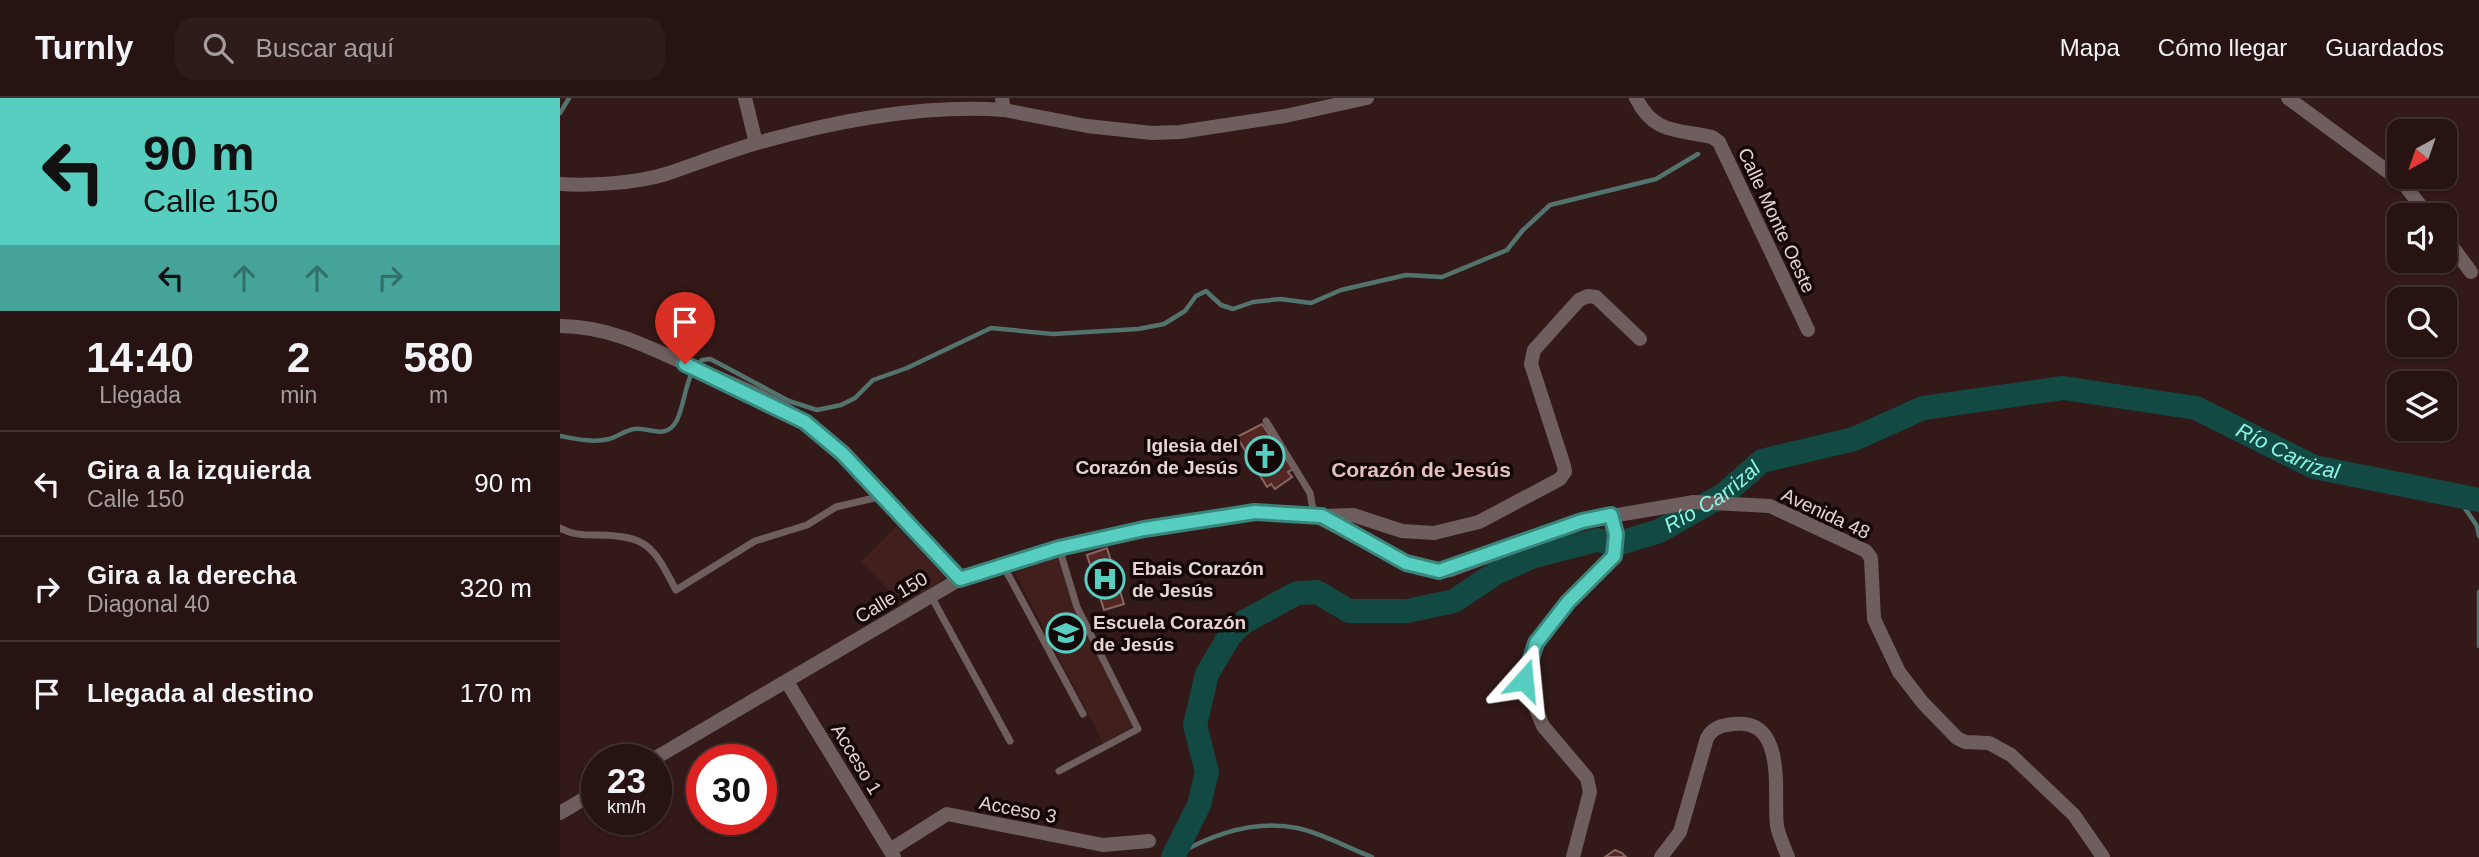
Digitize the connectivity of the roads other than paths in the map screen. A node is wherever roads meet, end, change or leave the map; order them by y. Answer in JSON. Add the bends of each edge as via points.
{"nodes":[{"id":1,"x":745,"y":98,"type":"edge"},
{"id":2,"x":1367,"y":98,"type":"edge"},
{"id":3,"x":1636,"y":98,"type":"edge"},
{"id":4,"x":2288,"y":98,"type":"edge"},
{"id":5,"x":918,"y":104,"type":"edge"},
{"id":6,"x":1003,"y":104,"type":"edge"},
{"id":7,"x":756,"y":144,"type":"junction"},
{"id":8,"x":560,"y":184,"type":"edge"},
{"id":9,"x":2419,"y":203,"type":"edge"},
{"id":10,"x":2457,"y":253,"type":"edge"},
{"id":11,"x":2471,"y":272,"type":"dead end"},
{"id":12,"x":560,"y":326,"type":"edge"},
{"id":13,"x":1808,"y":330,"type":"dead end"},
{"id":14,"x":1640,"y":339,"type":"dead end"},
{"id":15,"x":1266,"y":421,"type":"dead end"},
{"id":16,"x":883,"y":496,"type":"junction"},
{"id":17,"x":1318,"y":515,"type":"junction"},
{"id":18,"x":1611,"y":515,"type":"junction"},
{"id":19,"x":560,"y":528,"type":"edge"},
{"id":20,"x":1059,"y":548,"type":"junction"},
{"id":21,"x":1003,"y":565,"type":"junction"},
{"id":22,"x":960,"y":579,"type":"junction"},
{"id":23,"x":931,"y":596,"type":"junction"},
{"id":24,"x":787,"y":682,"type":"junction"},
{"id":25,"x":1083,"y":714,"type":"dead end"},
{"id":26,"x":1010,"y":741,"type":"dead end"},
{"id":27,"x":672,"y":748,"type":"edge"},
{"id":28,"x":1059,"y":771,"type":"dead end"},
{"id":29,"x":581,"y":801,"type":"edge"},
{"id":30,"x":560,"y":813,"type":"edge"},
{"id":31,"x":1149,"y":841,"type":"dead end"},
{"id":32,"x":892,"y":854,"type":"edge"},
{"id":33,"x":1573,"y":857,"type":"edge"},
{"id":34,"x":1661,"y":857,"type":"edge"},
{"id":35,"x":1788,"y":857,"type":"edge"},
{"id":36,"x":2103,"y":857,"type":"edge"}],
"edges":[{"from":1,"to":7,"type":"street"},
{"from":2,"to":6,"type":"street","via":[[1285,116],[1166,133],[1087,126]]},
{"from":3,"to":13,"type":"street","name":"Calle Monte Oeste","via":[[1654,125],[1719,142]]},
{"from":4,"to":9,"type":"street","via":[[2402,182]]},
{"from":5,"to":6,"type":"street"},
{"from":5,"to":7,"type":"street"},
{"from":7,"to":8,"type":"street","via":[[664,175],[583,186]]},
{"from":10,"to":11,"type":"street"},
{"from":12,"to":16,"type":"street","via":[[591,327],[639,342],[779,407],[843,454]]},
{"from":14,"to":17,"type":"street","via":[[1596,297],[1588,296],[1579,300],[1534,350],[1531,364],[1564,466],[1560,479],[1479,522],[1434,533],[1402,531],[1353,516]]},
{"from":15,"to":17,"type":"lane","via":[[1310,493]]},
{"from":16,"to":19,"type":"lane","via":[[836,507],[807,525],[755,541],[676,590],[662,561],[635,538],[572,534]]},
{"from":16,"to":22,"type":"street"},
{"from":17,"to":18,"type":"street","name":"Calle 150","via":[[1406,563],[1439,571]]},
{"from":17,"to":20,"type":"street","name":"Calle 150","via":[[1255,512]]},
{"from":18,"to":33,"type":"street","via":[[1616,534],[1614,556],[1568,602],[1536,643],[1524,680],[1543,726],[1587,778],[1588,806]]},
{"from":18,"to":36,"type":"street","name":"Avenida 48","via":[[1694,502],[1770,506],[1866,551],[1871,558],[1874,620],[1899,672],[1923,703],[1956,738],[1989,743],[2011,755],[2074,815]]},
{"from":20,"to":21,"type":"street","name":"Calle 150"},
{"from":20,"to":28,"type":"lane","via":[[1077,607],[1139,729]]},
{"from":21,"to":22,"type":"street","name":"Calle 150"},
{"from":21,"to":25,"type":"lane"},
{"from":22,"to":23,"type":"street","name":"Calle 150"},
{"from":23,"to":24,"type":"street","name":"Calle 150"},
{"from":23,"to":26,"type":"lane"},
{"from":24,"to":27,"type":"street","name":"Calle 150"},
{"from":24,"to":32,"type":"street","name":"Acceso 1"},
{"from":29,"to":30,"type":"street"},
{"from":31,"to":32,"type":"street","name":"Acceso 3","via":[[1103,845],[947,814]]},
{"from":34,"to":35,"type":"street","via":[[1680,832],[1711,730],[1742,723],[1759,733],[1772,749],[1777,827]]}]}
